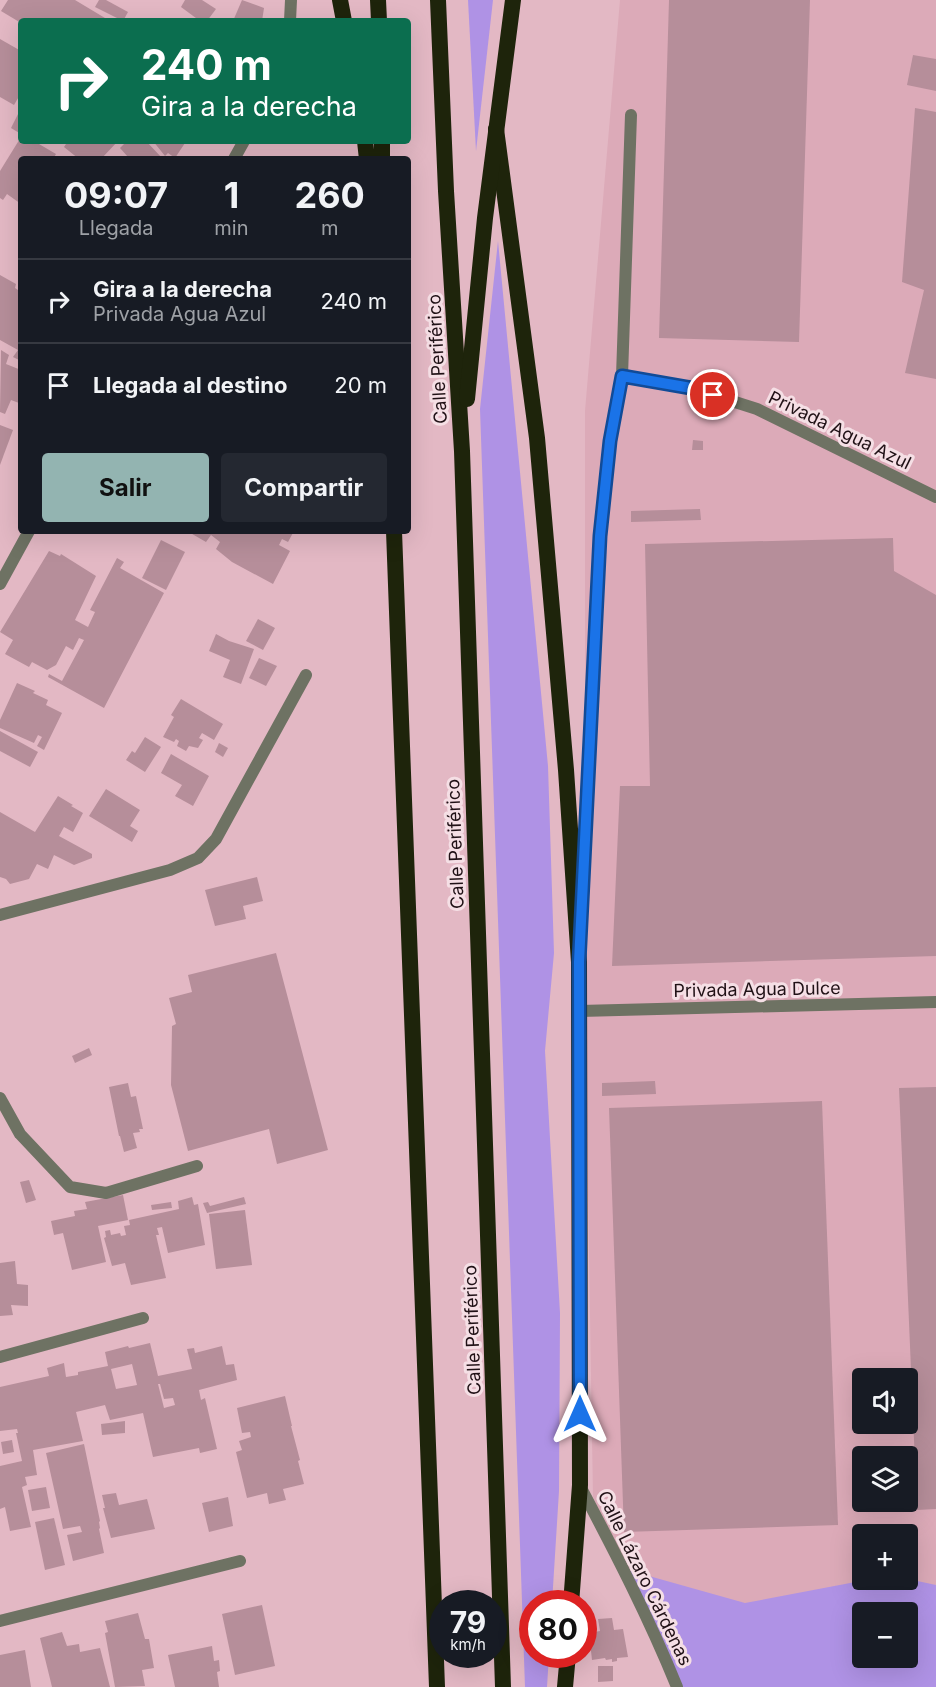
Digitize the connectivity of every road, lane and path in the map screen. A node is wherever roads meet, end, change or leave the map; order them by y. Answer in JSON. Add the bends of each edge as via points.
{"nodes":[{"id":1,"x":291,"y":0,"type":"edge"},
{"id":2,"x":340,"y":0,"type":"edge"},
{"id":3,"x":378,"y":0,"type":"edge"},
{"id":4,"x":438,"y":0,"type":"edge"},
{"id":5,"x":513,"y":0,"type":"edge"},
{"id":6,"x":290,"y":18,"type":"edge"},
{"id":7,"x":343,"y":18,"type":"edge"},
{"id":8,"x":379,"y":18,"type":"edge"},
{"id":9,"x":631,"y":115,"type":"dead end"},
{"id":10,"x":496,"y":129,"type":"junction"},
{"id":11,"x":622,"y":376,"type":"junction"},
{"id":12,"x":462,"y":451,"type":"junction"},
{"id":13,"x":936,"y":497,"type":"edge"},
{"id":14,"x":27,"y":534,"type":"edge"},
{"id":15,"x":394,"y":534,"type":"edge"},
{"id":16,"x":0,"y":584,"type":"edge"},
{"id":17,"x":306,"y":675,"type":"dead end"},
{"id":18,"x":0,"y":915,"type":"edge"},
{"id":19,"x":579,"y":962,"type":"junction"},
{"id":20,"x":936,"y":1002,"type":"edge"},
{"id":21,"x":580,"y":1011,"type":"junction"},
{"id":22,"x":0,"y":1098,"type":"edge"},
{"id":23,"x":197,"y":1167,"type":"dead end"},
{"id":24,"x":143,"y":1318,"type":"dead end"},
{"id":25,"x":0,"y":1358,"type":"edge"},
{"id":26,"x":580,"y":1485,"type":"junction"},
{"id":27,"x":240,"y":1561,"type":"dead end"},
{"id":28,"x":572,"y":1590,"type":"edge"},
{"id":29,"x":0,"y":1621,"type":"edge"},
{"id":30,"x":567,"y":1668,"type":"edge"},
{"id":31,"x":437,"y":1687,"type":"edge"},
{"id":32,"x":503,"y":1687,"type":"edge"},
{"id":33,"x":565,"y":1687,"type":"edge"},
{"id":34,"x":677,"y":1687,"type":"edge"}],
"edges":[{"from":1,"to":6,"type":"street"},
{"from":2,"to":7,"type":"highway"},
{"from":3,"to":8,"type":"highway"},
{"from":4,"to":12,"type":"highway","name":"Calle Periférico"},
{"from":5,"to":10,"type":"highway"},
{"from":9,"to":11,"type":"street"},
{"from":10,"to":12,"type":"highway"},
{"from":10,"to":19,"type":"highway","via":[[537,438]]},
{"from":11,"to":13,"type":"street","name":"Privada Agua Azul","via":[[691,388],[757,409]]},
{"from":11,"to":19,"type":"street","via":[[610,441],[600,536]]},
{"from":12,"to":32,"type":"highway","name":"Calle Periférico"},
{"from":14,"to":16,"type":"street"},
{"from":15,"to":31,"type":"highway"},
{"from":17,"to":18,"type":"street","via":[[216,839],[198,858],[170,870]]},
{"from":19,"to":21,"type":"highway"},
{"from":20,"to":21,"type":"street","name":"Privada Agua Dulce"},
{"from":21,"to":26,"type":"highway"},
{"from":22,"to":23,"type":"street","via":[[20,1134],[70,1187],[106,1193]]},
{"from":24,"to":25,"type":"street"},
{"from":26,"to":28,"type":"highway"},
{"from":26,"to":34,"type":"street","name":"Calle Lázaro Cárdenas","via":[[624,1569]]},
{"from":27,"to":29,"type":"street"},
{"from":30,"to":33,"type":"highway"}]}
